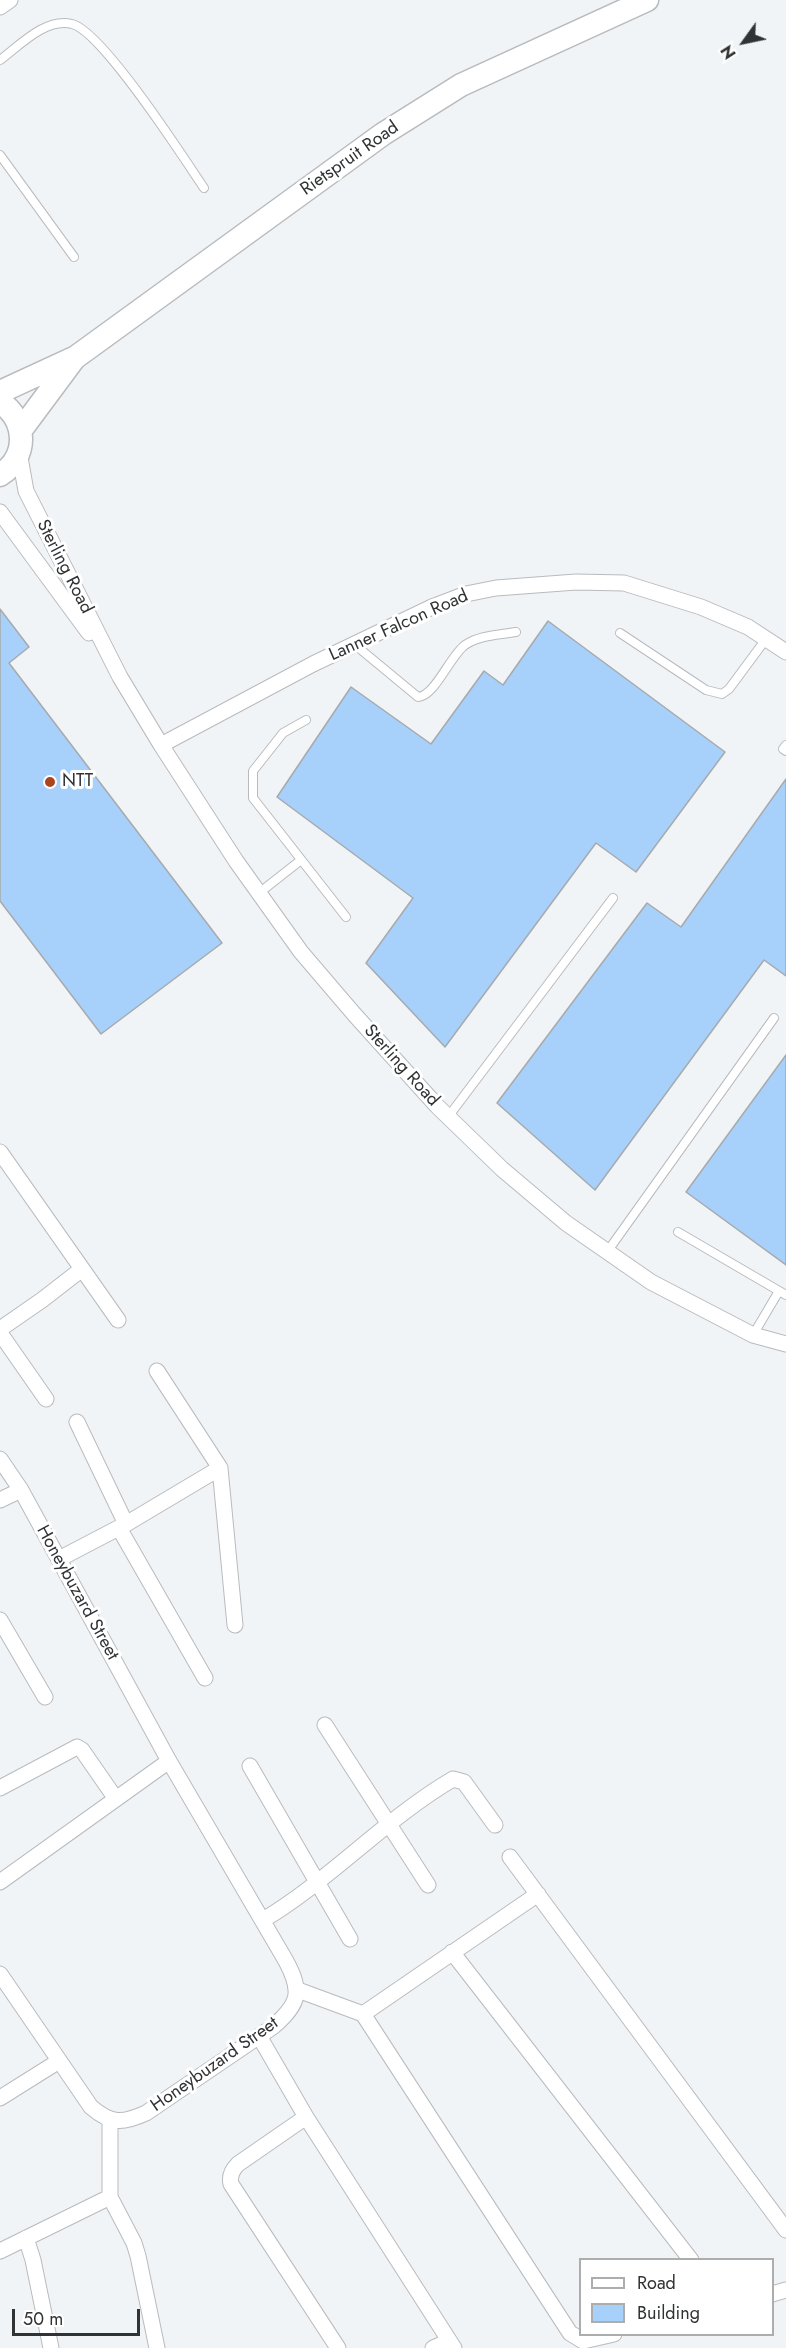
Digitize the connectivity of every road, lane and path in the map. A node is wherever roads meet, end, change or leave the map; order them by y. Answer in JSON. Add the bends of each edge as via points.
{"nodes":[{"id":1,"x":10,"y":0,"type":"edge"},
{"id":2,"x":647,"y":0,"type":"edge"},
{"id":3,"x":0,"y":7,"type":"edge"},
{"id":4,"x":0,"y":60,"type":"edge"},
{"id":5,"x":0,"y":155,"type":"edge"},
{"id":6,"x":204,"y":188,"type":"dead end"},
{"id":7,"x":74,"y":257,"type":"dead end"},
{"id":8,"x":76,"y":357,"type":"junction"},
{"id":9,"x":0,"y":392,"type":"edge"},
{"id":10,"x":0,"y":402,"type":"edge"},
{"id":11,"x":20,"y":441,"type":"junction"},
{"id":12,"x":0,"y":475,"type":"edge"},
{"id":13,"x":0,"y":512,"type":"edge"},
{"id":14,"x":516,"y":632,"type":"dead end"},
{"id":15,"x":620,"y":633,"type":"dead end"},
{"id":16,"x":766,"y":639,"type":"junction"},
{"id":17,"x":354,"y":644,"type":"junction"},
{"id":18,"x":786,"y":652,"type":"edge"},
{"id":19,"x":120,"y":677,"type":"junction"},
{"id":20,"x":306,"y":720,"type":"dead end"},
{"id":21,"x":161,"y":745,"type":"junction"},
{"id":22,"x":786,"y":745,"type":"edge"},
{"id":23,"x":786,"y":752,"type":"edge"},
{"id":24,"x":301,"y":860,"type":"junction"},
{"id":25,"x":259,"y":893,"type":"junction"},
{"id":26,"x":613,"y":898,"type":"dead end"},
{"id":27,"x":346,"y":917,"type":"dead end"},
{"id":28,"x":774,"y":1018,"type":"dead end"},
{"id":29,"x":448,"y":1117,"type":"junction"},
{"id":30,"x":0,"y":1152,"type":"edge"},
{"id":31,"x":678,"y":1232,"type":"dead end"},
{"id":32,"x":607,"y":1252,"type":"junction"},
{"id":33,"x":82,"y":1269,"type":"junction"},
{"id":34,"x":783,"y":1293,"type":"edge"},
{"id":35,"x":118,"y":1320,"type":"dead end"},
{"id":36,"x":753,"y":1335,"type":"junction"},
{"id":37,"x":2,"y":1338,"type":"edge"},
{"id":38,"x":786,"y":1344,"type":"edge"},
{"id":39,"x":157,"y":1371,"type":"dead end"},
{"id":40,"x":46,"y":1399,"type":"dead end"},
{"id":41,"x":77,"y":1422,"type":"dead end"},
{"id":42,"x":0,"y":1459,"type":"edge"},
{"id":43,"x":220,"y":1468,"type":"junction"},
{"id":44,"x":21,"y":1490,"type":"junction"},
{"id":45,"x":0,"y":1500,"type":"edge"},
{"id":46,"x":122,"y":1526,"type":"junction"},
{"id":47,"x":59,"y":1559,"type":"junction"},
{"id":48,"x":0,"y":1620,"type":"edge"},
{"id":49,"x":235,"y":1625,"type":"dead end"},
{"id":50,"x":205,"y":1678,"type":"dead end"},
{"id":51,"x":45,"y":1698,"type":"dead end"},
{"id":52,"x":325,"y":1725,"type":"dead end"},
{"id":53,"x":169,"y":1761,"type":"junction"},
{"id":54,"x":250,"y":1766,"type":"dead end"},
{"id":55,"x":0,"y":1788,"type":"edge"},
{"id":56,"x":116,"y":1799,"type":"junction"},
{"id":57,"x":388,"y":1826,"type":"junction"},
{"id":58,"x":495,"y":1826,"type":"dead end"},
{"id":59,"x":510,"y":1857,"type":"dead end"},
{"id":60,"x":0,"y":1880,"type":"edge"},
{"id":61,"x":316,"y":1884,"type":"junction"},
{"id":62,"x":428,"y":1885,"type":"dead end"},
{"id":63,"x":538,"y":1894,"type":"junction"},
{"id":64,"x":263,"y":1920,"type":"junction"},
{"id":65,"x":350,"y":1939,"type":"dead end"},
{"id":66,"x":452,"y":1952,"type":"junction"},
{"id":67,"x":0,"y":1974,"type":"edge"},
{"id":68,"x":298,"y":1990,"type":"junction"},
{"id":69,"x":363,"y":2014,"type":"junction"},
{"id":70,"x":259,"y":2036,"type":"junction"},
{"id":71,"x":59,"y":2061,"type":"junction"},
{"id":72,"x":0,"y":2098,"type":"edge"},
{"id":73,"x":306,"y":2117,"type":"junction"},
{"id":74,"x":110,"y":2121,"type":"junction"},
{"id":75,"x":110,"y":2197,"type":"junction"},
{"id":76,"x":786,"y":2230,"type":"edge"},
{"id":77,"x":26,"y":2238,"type":"junction"},
{"id":78,"x":0,"y":2251,"type":"edge"},
{"id":79,"x":690,"y":2258,"type":"edge"},
{"id":80,"x":605,"y":2336,"type":"edge"},
{"id":81,"x":451,"y":2344,"type":"edge"},
{"id":82,"x":51,"y":2348,"type":"edge"},
{"id":83,"x":157,"y":2348,"type":"edge"},
{"id":84,"x":338,"y":2348,"type":"edge"},
{"id":85,"x":434,"y":2348,"type":"edge"}],
"edges":[{"from":1,"to":3,"type":"street"},
{"from":2,"to":8,"type":"street","name":"Rietspruit Road","via":[[461,85],[383,134]]},
{"from":4,"to":6,"type":"lane","via":[[40,30],[71,23],[81,28],[133,85]]},
{"from":5,"to":7,"type":"lane"},
{"from":8,"to":9,"type":"street","name":"Rietspruit Road"},
{"from":8,"to":11,"type":"street","name":"Rietspruit Road"},
{"from":10,"to":11,"type":"street","via":[[13,412]]},
{"from":11,"to":12,"type":"street","name":"Rietspruit Road","via":[[13,464]]},
{"from":11,"to":19,"type":"street","name":"Sterling Road","via":[[26,491]]},
{"from":13,"to":19,"type":"street","name":"Sterling Road"},
{"from":14,"to":17,"type":"lane","via":[[468,643],[427,694],[418,697]]},
{"from":15,"to":16,"type":"lane","via":[[706,690],[722,694]]},
{"from":16,"to":17,"type":"street","name":"Lanner Falcon Road","via":[[701,607],[624,583],[576,582],[466,594]]},
{"from":16,"to":18,"type":"street","name":"Lanner Falcon Road"},
{"from":17,"to":21,"type":"street","name":"Lanner Falcon Road"},
{"from":19,"to":21,"type":"street","name":"Sterling Road"},
{"from":20,"to":24,"type":"lane","via":[[283,733],[254,771],[253,798]]},
{"from":21,"to":25,"type":"street","name":"Sterling Road"},
{"from":22,"to":23,"type":"lane"},
{"from":24,"to":25,"type":"lane"},
{"from":24,"to":27,"type":"lane"},
{"from":25,"to":29,"type":"street","name":"Sterling Road","via":[[301,952]]},
{"from":26,"to":29,"type":"lane"},
{"from":28,"to":32,"type":"lane"},
{"from":29,"to":32,"type":"street","name":"Sterling Road","via":[[502,1169]]},
{"from":30,"to":33,"type":"street"},
{"from":31,"to":34,"type":"lane"},
{"from":32,"to":36,"type":"street","name":"Sterling Road","via":[[651,1282]]},
{"from":33,"to":35,"type":"street"},
{"from":33,"to":37,"type":"street"},
{"from":34,"to":36,"type":"lane"},
{"from":36,"to":38,"type":"street","name":"Sterling Road"},
{"from":37,"to":40,"type":"street"},
{"from":39,"to":43,"type":"street"},
{"from":41,"to":46,"type":"street"},
{"from":42,"to":44,"type":"street","name":"Honeybuzard Street"},
{"from":43,"to":46,"type":"street"},
{"from":43,"to":49,"type":"street"},
{"from":44,"to":45,"type":"street"},
{"from":44,"to":47,"type":"street","name":"Honeybuzard Street"},
{"from":46,"to":47,"type":"street"},
{"from":46,"to":50,"type":"street"},
{"from":47,"to":53,"type":"street","name":"Honeybuzard Street"},
{"from":48,"to":51,"type":"street"},
{"from":52,"to":57,"type":"street"},
{"from":53,"to":56,"type":"street"},
{"from":53,"to":64,"type":"street","name":"Honeybuzard Street"},
{"from":54,"to":61,"type":"street"},
{"from":55,"to":56,"type":"street","via":[[77,1748]]},
{"from":56,"to":60,"type":"street"},
{"from":57,"to":58,"type":"street","via":[[456,1779],[464,1782]]},
{"from":57,"to":61,"type":"street"},
{"from":57,"to":62,"type":"street"},
{"from":59,"to":63,"type":"street"},
{"from":61,"to":64,"type":"street"},
{"from":61,"to":65,"type":"street"},
{"from":63,"to":66,"type":"street"},
{"from":63,"to":76,"type":"street"},
{"from":64,"to":68,"type":"street","name":"Honeybuzard Street","via":[[294,1974]]},
{"from":66,"to":69,"type":"street"},
{"from":66,"to":79,"type":"street"},
{"from":67,"to":71,"type":"street"},
{"from":68,"to":69,"type":"street"},
{"from":68,"to":70,"type":"street","name":"Honeybuzard Street","via":[[288,2014]]},
{"from":69,"to":80,"type":"street","via":[[570,2333],[583,2341]]},
{"from":70,"to":73,"type":"street"},
{"from":70,"to":74,"type":"street","name":"Honeybuzard Street","via":[[146,2113],[133,2119]]},
{"from":71,"to":72,"type":"street"},
{"from":71,"to":74,"type":"street","via":[[91,2107]]},
{"from":73,"to":81,"type":"street"},
{"from":73,"to":84,"type":"street","via":[[238,2164],[230,2179]]},
{"from":74,"to":75,"type":"street"},
{"from":75,"to":77,"type":"street"},
{"from":75,"to":83,"type":"street","via":[[134,2243]]},
{"from":77,"to":78,"type":"street"},
{"from":77,"to":82,"type":"street"},
{"from":81,"to":85,"type":"street"}]}
